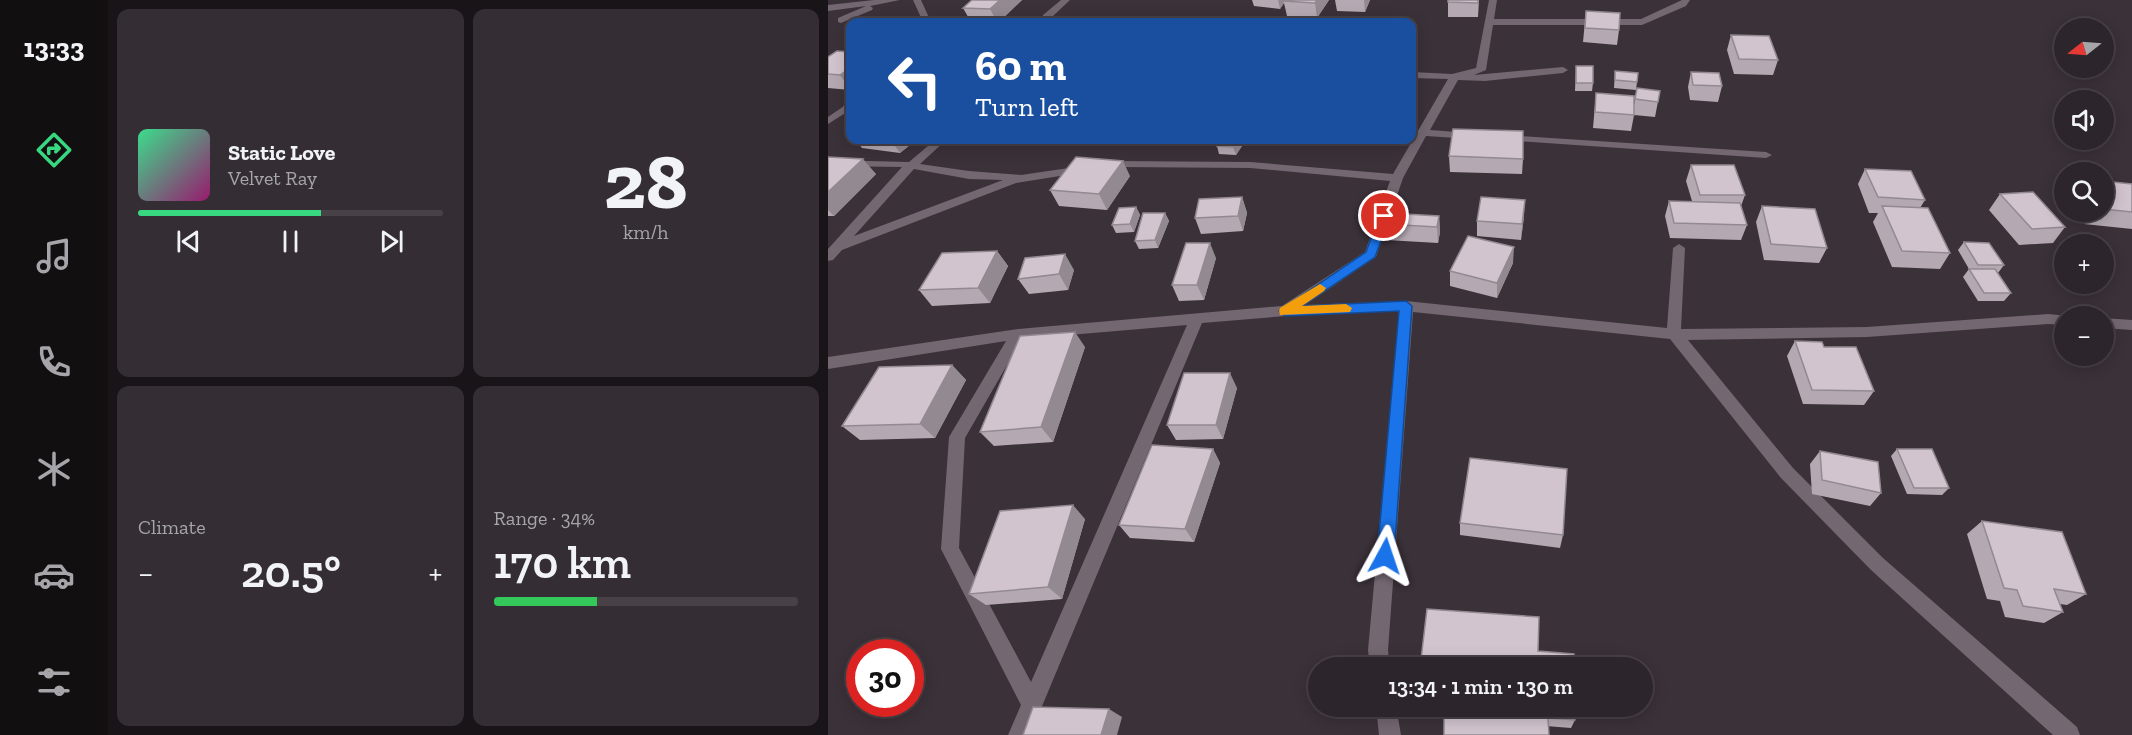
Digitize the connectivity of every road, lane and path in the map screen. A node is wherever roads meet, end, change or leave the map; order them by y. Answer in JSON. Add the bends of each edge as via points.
{"nodes":[{"id":1,"x":896,"y":0,"type":"edge"},
{"id":2,"x":917,"y":0,"type":"edge"},
{"id":3,"x":1066,"y":0,"type":"edge"},
{"id":4,"x":1492,"y":0,"type":"edge"},
{"id":5,"x":1686,"y":0,"type":"edge"},
{"id":6,"x":884,"y":1,"type":"edge"},
{"id":7,"x":828,"y":8,"type":"edge"},
{"id":8,"x":828,"y":18,"type":"edge"},
{"id":9,"x":925,"y":18,"type":"edge"},
{"id":10,"x":1048,"y":18,"type":"edge"},
{"id":11,"x":841,"y":20,"type":"junction"},
{"id":12,"x":846,"y":21,"type":"edge"},
{"id":13,"x":1488,"y":22,"type":"junction"},
{"id":14,"x":1563,"y":70,"type":"dead end"},
{"id":15,"x":1416,"y":75,"type":"edge"},
{"id":16,"x":1455,"y":76,"type":"junction"},
{"id":17,"x":846,"y":109,"type":"edge"},
{"id":18,"x":828,"y":121,"type":"edge"},
{"id":19,"x":1423,"y":133,"type":"junction"},
{"id":20,"x":936,"y":144,"type":"edge"},
{"id":21,"x":1766,"y":155,"type":"dead end"},
{"id":22,"x":828,"y":163,"type":"edge"},
{"id":23,"x":911,"y":166,"type":"junction"},
{"id":24,"x":1031,"y":177,"type":"junction"},
{"id":25,"x":1397,"y":178,"type":"junction"},
{"id":26,"x":837,"y":248,"type":"junction"},
{"id":27,"x":1679,"y":248,"type":"dead end"},
{"id":28,"x":828,"y":257,"type":"edge"},
{"id":29,"x":1406,"y":306,"type":"junction"},
{"id":30,"x":1285,"y":311,"type":"junction"},
{"id":31,"x":1197,"y":319,"type":"junction"},
{"id":32,"x":2054,"y":319,"type":"edge"},
{"id":33,"x":2114,"y":324,"type":"edge"},
{"id":34,"x":2132,"y":325,"type":"edge"},
{"id":35,"x":1017,"y":334,"type":"junction"},
{"id":36,"x":1674,"y":334,"type":"junction"},
{"id":37,"x":828,"y":363,"type":"edge"},
{"id":38,"x":1379,"y":657,"type":"edge"},
{"id":39,"x":1032,"y":705,"type":"junction"},
{"id":40,"x":1388,"y":717,"type":"edge"},
{"id":41,"x":1019,"y":735,"type":"edge"},
{"id":42,"x":1390,"y":735,"type":"edge"},
{"id":43,"x":2068,"y":735,"type":"edge"}],
"edges":[{"from":1,"to":6,"type":"street"},
{"from":2,"to":9,"type":"street"},
{"from":3,"to":10,"type":"street"},
{"from":4,"to":13,"type":"street"},
{"from":5,"to":13,"type":"street","via":[[1642,22]]},
{"from":6,"to":7,"type":"street"},
{"from":6,"to":11,"type":"street"},
{"from":8,"to":11,"type":"street"},
{"from":11,"to":12,"type":"street"},
{"from":13,"to":16,"type":"street","via":[[1481,70]]},
{"from":14,"to":16,"type":"street","via":[[1485,78]]},
{"from":15,"to":16,"type":"street"},
{"from":16,"to":19,"type":"street"},
{"from":17,"to":18,"type":"street"},
{"from":19,"to":21,"type":"street"},
{"from":19,"to":25,"type":"street"},
{"from":20,"to":23,"type":"street"},
{"from":22,"to":23,"type":"street"},
{"from":23,"to":24,"type":"street","via":[[969,175]]},
{"from":23,"to":26,"type":"street"},
{"from":24,"to":25,"type":"street","via":[[1116,164],[1250,165]]},
{"from":24,"to":26,"type":"street","via":[[1014,180]]},
{"from":25,"to":30,"type":"street","via":[[1371,254]]},
{"from":26,"to":28,"type":"street"},
{"from":27,"to":36,"type":"street"},
{"from":29,"to":30,"type":"street"},
{"from":29,"to":36,"type":"street"},
{"from":29,"to":38,"type":"street"},
{"from":30,"to":31,"type":"street"},
{"from":31,"to":35,"type":"street"},
{"from":31,"to":39,"type":"street"},
{"from":32,"to":36,"type":"street","via":[[1867,332]]},
{"from":33,"to":34,"type":"street"},
{"from":35,"to":37,"type":"street"},
{"from":35,"to":39,"type":"street","via":[[957,437],[950,549]]},
{"from":36,"to":43,"type":"street","via":[[1787,473],[1877,564]]},
{"from":39,"to":41,"type":"street"},
{"from":40,"to":42,"type":"street"}]}
